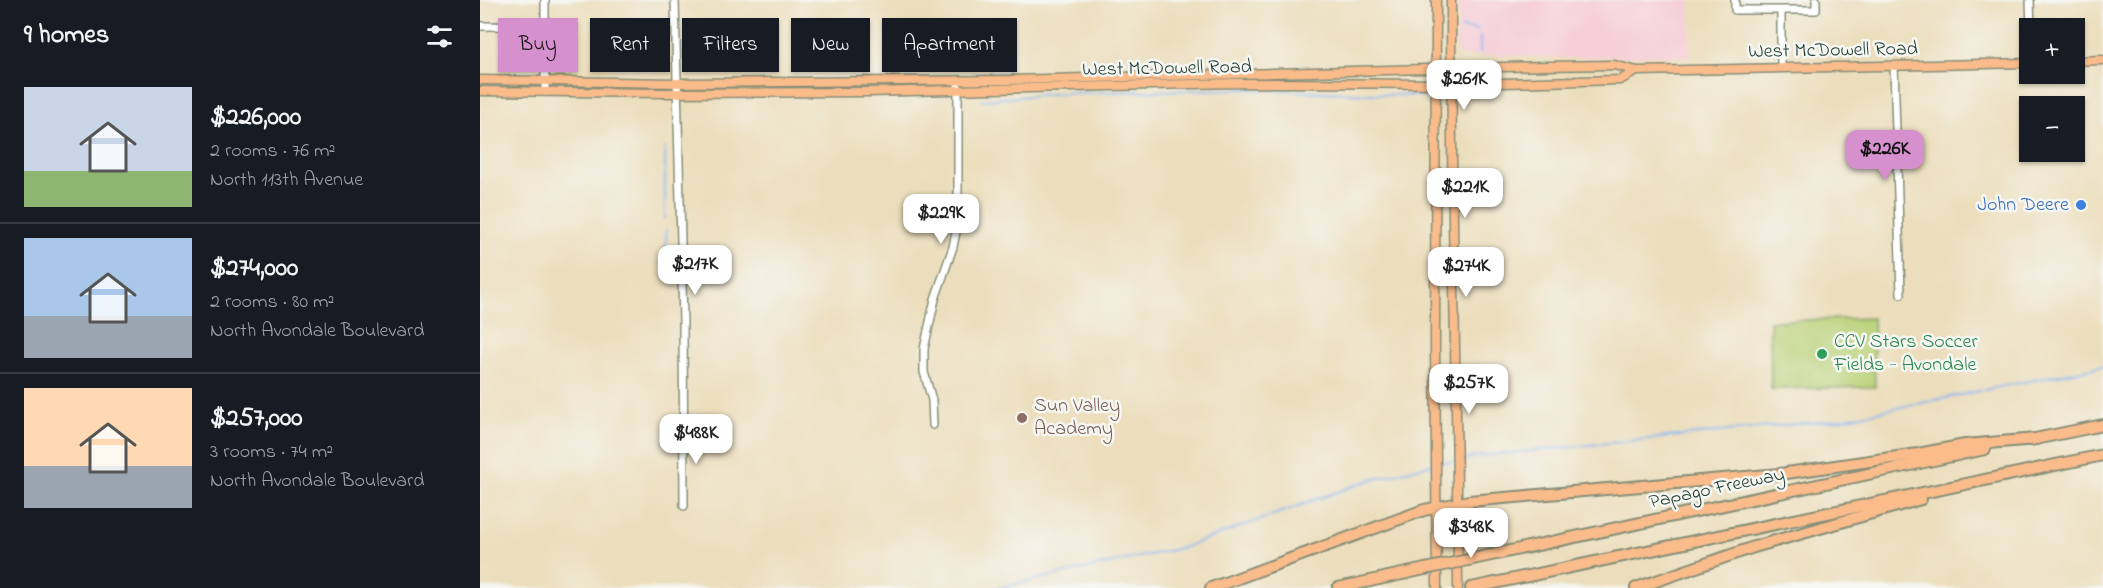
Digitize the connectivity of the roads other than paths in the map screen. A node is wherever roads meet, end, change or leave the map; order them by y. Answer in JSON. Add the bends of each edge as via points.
{"nodes":[{"id":1,"x":545,"y":0,"type":"edge"},
{"id":2,"x":675,"y":0,"type":"edge"},
{"id":3,"x":1436,"y":0,"type":"edge"},
{"id":4,"x":1451,"y":0,"type":"edge"},
{"id":5,"x":1735,"y":0,"type":"edge"},
{"id":6,"x":1816,"y":0,"type":"edge"},
{"id":7,"x":2030,"y":0,"type":"edge"},
{"id":8,"x":1781,"y":11,"type":"junction"},
{"id":9,"x":545,"y":18,"type":"edge"},
{"id":10,"x":2031,"y":18,"type":"edge"},
{"id":11,"x":480,"y":26,"type":"edge"},
{"id":12,"x":498,"y":26,"type":"edge"},
{"id":13,"x":2103,"y":60,"type":"edge"},
{"id":14,"x":2085,"y":61,"type":"edge"},
{"id":15,"x":2019,"y":63,"type":"edge"},
{"id":16,"x":1894,"y":66,"type":"junction"},
{"id":17,"x":1435,"y":68,"type":"junction"},
{"id":18,"x":1451,"y":68,"type":"junction"},
{"id":19,"x":1781,"y":68,"type":"junction"},
{"id":20,"x":1637,"y":71,"type":"junction"},
{"id":21,"x":545,"y":72,"type":"edge"},
{"id":22,"x":480,"y":80,"type":"edge"},
{"id":23,"x":958,"y":80,"type":"junction"},
{"id":24,"x":545,"y":81,"type":"junction"},
{"id":25,"x":675,"y":83,"type":"junction"},
{"id":26,"x":1435,"y":83,"type":"junction"},
{"id":27,"x":1451,"y":83,"type":"junction"},
{"id":28,"x":480,"y":91,"type":"edge"},
{"id":29,"x":958,"y":91,"type":"junction"},
{"id":30,"x":545,"y":92,"type":"junction"},
{"id":31,"x":676,"y":93,"type":"junction"},
{"id":32,"x":1436,"y":265,"type":"junction"},
{"id":33,"x":1453,"y":266,"type":"junction"},
{"id":34,"x":1901,"y":294,"type":"dead end"},
{"id":35,"x":933,"y":425,"type":"dead end"},
{"id":36,"x":2103,"y":425,"type":"edge"},
{"id":37,"x":2036,"y":439,"type":"junction"},
{"id":38,"x":2103,"y":455,"type":"edge"},
{"id":39,"x":1947,"y":489,"type":"junction"},
{"id":40,"x":1458,"y":503,"type":"junction"},
{"id":41,"x":684,"y":506,"type":"dead end"},
{"id":42,"x":1436,"y":507,"type":"junction"},
{"id":43,"x":1211,"y":588,"type":"edge"},
{"id":44,"x":1338,"y":588,"type":"edge"},
{"id":45,"x":1437,"y":588,"type":"edge"},
{"id":46,"x":1458,"y":588,"type":"edge"},
{"id":47,"x":1471,"y":588,"type":"edge"},
{"id":48,"x":1636,"y":588,"type":"edge"}],
"edges":[{"from":1,"to":9,"type":"street"},
{"from":2,"to":25,"type":"street"},
{"from":3,"to":17,"type":"main road"},
{"from":4,"to":18,"type":"main road"},
{"from":5,"to":8,"type":"street","via":[[1735,10]]},
{"from":6,"to":8,"type":"street","via":[[1816,10]]},
{"from":7,"to":10,"type":"street"},
{"from":8,"to":19,"type":"street"},
{"from":11,"to":12,"type":"street"},
{"from":13,"to":14,"type":"main road"},
{"from":15,"to":16,"type":"main road","name":"West McDowell Road"},
{"from":16,"to":19,"type":"main road","name":"West McDowell Road"},
{"from":16,"to":34,"type":"street"},
{"from":17,"to":18,"type":"main road","name":"West McDowell Road"},
{"from":17,"to":23,"type":"main road","name":"West McDowell Road"},
{"from":17,"to":26,"type":"main road"},
{"from":18,"to":20,"type":"main road","name":"West McDowell Road","via":[[1614,65]]},
{"from":18,"to":27,"type":"main road"},
{"from":19,"to":20,"type":"main road","name":"West McDowell Road"},
{"from":20,"to":27,"type":"main road","name":"West McDowell Road","via":[[1620,80]]},
{"from":21,"to":24,"type":"street"},
{"from":22,"to":24,"type":"main road","name":"West McDowell Road"},
{"from":23,"to":25,"type":"main road","name":"West McDowell Road"},
{"from":23,"to":29,"type":"street"},
{"from":24,"to":25,"type":"main road","name":"West McDowell Road"},
{"from":24,"to":30,"type":"street"},
{"from":25,"to":31,"type":"street"},
{"from":26,"to":27,"type":"main road","name":"West McDowell Road"},
{"from":26,"to":29,"type":"main road","name":"West McDowell Road","via":[[1235,83]]},
{"from":26,"to":32,"type":"main road"},
{"from":27,"to":33,"type":"main road"},
{"from":28,"to":30,"type":"main road","name":"West McDowell Road"},
{"from":29,"to":31,"type":"main road","name":"West McDowell Road"},
{"from":29,"to":35,"type":"street","via":[[958,222],[924,349]]},
{"from":30,"to":31,"type":"main road","name":"West McDowell Road"},
{"from":31,"to":41,"type":"street"},
{"from":32,"to":33,"type":"main road"},
{"from":32,"to":42,"type":"main road"},
{"from":33,"to":40,"type":"main road"},
{"from":36,"to":37,"type":"highway","name":"Papago Freeway"},
{"from":37,"to":40,"type":"highway","via":[[1965,445],[1780,474]]},
{"from":37,"to":44,"type":"highway","name":"Papago Freeway","bridge":true},
{"from":38,"to":39,"type":"highway"},
{"from":39,"to":47,"type":"highway"},
{"from":39,"to":48,"type":"highway"},
{"from":40,"to":42,"type":"highway"},
{"from":40,"to":46,"type":"main road"},
{"from":42,"to":43,"type":"highway"},
{"from":42,"to":45,"type":"main road"}]}
